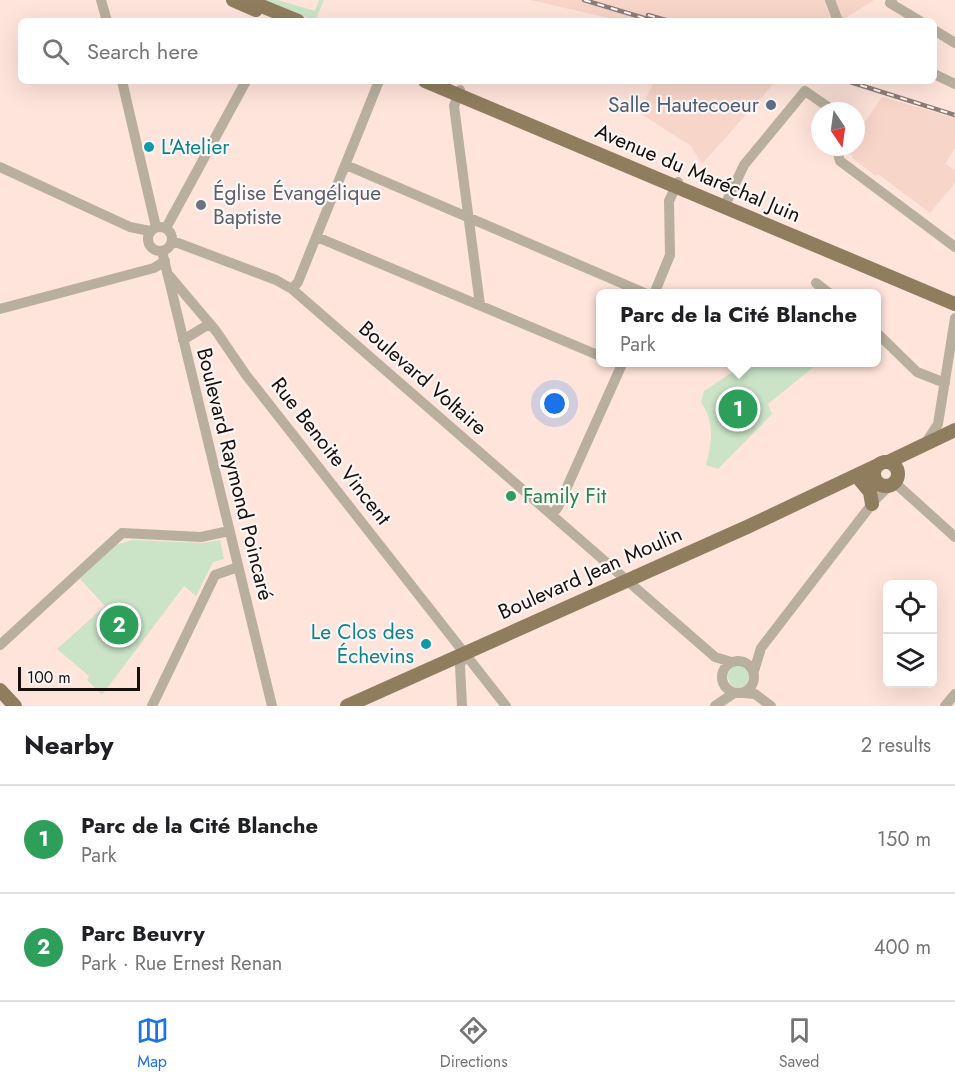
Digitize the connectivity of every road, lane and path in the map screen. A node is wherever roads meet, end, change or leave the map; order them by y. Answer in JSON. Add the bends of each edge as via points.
{"nodes":[{"id":1,"x":101,"y":0,"type":"edge"},
{"id":2,"x":232,"y":0,"type":"edge"},
{"id":3,"x":247,"y":0,"type":"edge"},
{"id":4,"x":892,"y":0,"type":"edge"},
{"id":5,"x":831,"y":2,"type":"edge"},
{"id":6,"x":106,"y":18,"type":"edge"},
{"id":7,"x":277,"y":18,"type":"edge"},
{"id":8,"x":278,"y":18,"type":"edge"},
{"id":9,"x":837,"y":18,"type":"edge"},
{"id":10,"x":915,"y":18,"type":"edge"},
{"id":11,"x":937,"y":32,"type":"edge"},
{"id":12,"x":955,"y":43,"type":"edge"},
{"id":13,"x":937,"y":75,"type":"edge"},
{"id":14,"x":123,"y":84,"type":"edge"},
{"id":15,"x":244,"y":84,"type":"edge"},
{"id":16,"x":378,"y":84,"type":"edge"},
{"id":17,"x":434,"y":84,"type":"edge"},
{"id":18,"x":445,"y":84,"type":"edge"},
{"id":19,"x":955,"y":84,"type":"edge"},
{"id":20,"x":459,"y":92,"type":"junction"},
{"id":21,"x":821,"y":102,"type":"edge"},
{"id":22,"x":839,"y":156,"type":"edge"},
{"id":23,"x":346,"y":165,"type":"junction"},
{"id":24,"x":0,"y":167,"type":"edge"},
{"id":25,"x":677,"y":183,"type":"junction"},
{"id":26,"x":727,"y":201,"type":"junction"},
{"id":27,"x":469,"y":217,"type":"junction"},
{"id":28,"x":157,"y":229,"type":"junction"},
{"id":29,"x":317,"y":237,"type":"junction"},
{"id":30,"x":171,"y":243,"type":"junction"},
{"id":31,"x":955,"y":247,"type":"edge"},
{"id":32,"x":163,"y":256,"type":"junction"},
{"id":33,"x":167,"y":273,"type":"junction"},
{"id":34,"x":816,"y":283,"type":"dead end"},
{"id":35,"x":635,"y":289,"type":"edge"},
{"id":36,"x":656,"y":289,"type":"edge"},
{"id":37,"x":824,"y":289,"type":"edge"},
{"id":38,"x":292,"y":290,"type":"junction"},
{"id":39,"x":955,"y":296,"type":"edge"},
{"id":40,"x":955,"y":304,"type":"edge"},
{"id":41,"x":480,"y":305,"type":"junction"},
{"id":42,"x":0,"y":309,"type":"edge"},
{"id":43,"x":955,"y":318,"type":"edge"},
{"id":44,"x":209,"y":324,"type":"junction"},
{"id":45,"x":881,"y":337,"type":"edge"},
{"id":46,"x":183,"y":340,"type":"junction"},
{"id":47,"x":596,"y":354,"type":"edge"},
{"id":48,"x":618,"y":367,"type":"edge"},
{"id":49,"x":945,"y":382,"type":"junction"},
{"id":50,"x":955,"y":430,"type":"edge"},
{"id":51,"x":955,"y":438,"type":"edge"},
{"id":52,"x":927,"y":442,"type":"junction"},
{"id":53,"x":886,"y":475,"type":"junction"},
{"id":54,"x":856,"y":479,"type":"junction"},
{"id":55,"x":874,"y":502,"type":"junction"},
{"id":56,"x":552,"y":515,"type":"junction"},
{"id":57,"x":229,"y":531,"type":"junction"},
{"id":58,"x":955,"y":537,"type":"edge"},
{"id":59,"x":238,"y":567,"type":"junction"},
{"id":60,"x":627,"y":580,"type":"junction"},
{"id":61,"x":0,"y":645,"type":"edge"},
{"id":62,"x":761,"y":648,"type":"junction"},
{"id":63,"x":464,"y":654,"type":"junction"},
{"id":64,"x":715,"y":657,"type":"junction"},
{"id":65,"x":736,"y":661,"type":"junction"},
{"id":66,"x":754,"y":676,"type":"junction"},
{"id":67,"x":722,"y":680,"type":"junction"},
{"id":68,"x":0,"y":690,"type":"edge"},
{"id":69,"x":738,"y":693,"type":"junction"},
{"id":70,"x":955,"y":694,"type":"edge"},
{"id":71,"x":768,"y":703,"type":"edge"},
{"id":72,"x":716,"y":705,"type":"edge"},
{"id":73,"x":15,"y":706,"type":"edge"},
{"id":74,"x":152,"y":706,"type":"edge"},
{"id":75,"x":272,"y":706,"type":"edge"},
{"id":76,"x":347,"y":706,"type":"edge"},
{"id":77,"x":462,"y":706,"type":"edge"},
{"id":78,"x":506,"y":706,"type":"edge"},
{"id":79,"x":945,"y":706,"type":"edge"}],
"edges":[{"from":1,"to":6,"type":"street"},
{"from":2,"to":7,"type":"main road"},
{"from":3,"to":8,"type":"main road"},
{"from":4,"to":10,"type":"street","via":[[890,3]]},
{"from":5,"to":9,"type":"street"},
{"from":11,"to":12,"type":"street"},
{"from":13,"to":19,"type":"street"},
{"from":14,"to":28,"type":"street"},
{"from":15,"to":28,"type":"street"},
{"from":16,"to":23,"type":"street"},
{"from":17,"to":20,"type":"main road","name":"Avenue du Maréchal Juin"},
{"from":18,"to":20,"type":"main road","name":"Avenue du Maréchal Juin"},
{"from":20,"to":25,"type":"main road","name":"Avenue du Maréchal Juin"},
{"from":20,"to":27,"type":"street","via":[[454,106]]},
{"from":21,"to":26,"type":"street","via":[[805,91],[744,165]]},
{"from":22,"to":31,"type":"street","via":[[840,161]]},
{"from":23,"to":27,"type":"street"},
{"from":23,"to":29,"type":"street"},
{"from":24,"to":28,"type":"street","via":[[130,227]]},
{"from":25,"to":26,"type":"main road","name":"Avenue du Maréchal Juin"},
{"from":25,"to":36,"type":"street","via":[[669,201],[670,255]]},
{"from":25,"to":40,"type":"main road","name":"Avenue du Maréchal Juin"},
{"from":26,"to":39,"type":"main road","name":"Avenue du Maréchal Juin"},
{"from":27,"to":35,"type":"street"},
{"from":27,"to":41,"type":"street"},
{"from":28,"to":30,"type":"street","via":[[171,235]]},
{"from":28,"to":32,"type":"street","via":[[147,240]]},
{"from":29,"to":38,"type":"street"},
{"from":29,"to":41,"type":"street"},
{"from":30,"to":32,"type":"street"},
{"from":30,"to":38,"type":"street","name":"Boulevard Voltaire","via":[[276,280]]},
{"from":32,"to":33,"type":"street","name":"Boulevard Raymond Poincaré"},
{"from":32,"to":42,"type":"street","via":[[154,268]]},
{"from":33,"to":44,"type":"street","name":"Rue Benoite Vincent"},
{"from":33,"to":46,"type":"street","name":"Boulevard Raymond Poincaré"},
{"from":34,"to":37,"type":"street"},
{"from":38,"to":56,"type":"street","name":"Boulevard Voltaire"},
{"from":41,"to":47,"type":"street"},
{"from":43,"to":49,"type":"street"},
{"from":44,"to":46,"type":"street"},
{"from":44,"to":63,"type":"street","name":"Rue Benoite Vincent"},
{"from":45,"to":49,"type":"street","via":[[917,372]]},
{"from":46,"to":57,"type":"street","name":"Boulevard Raymond Poincaré"},
{"from":48,"to":56,"type":"street"},
{"from":49,"to":52,"type":"street","via":[[938,424]]},
{"from":50,"to":52,"type":"main road"},
{"from":51,"to":53,"type":"main road"},
{"from":52,"to":53,"type":"main road"},
{"from":53,"to":54,"type":"main road","name":"Boulevard Jean Moulin"},
{"from":53,"to":55,"type":"street"},
{"from":53,"to":58,"type":"street"},
{"from":54,"to":55,"type":"main road","via":[[870,492]]},
{"from":54,"to":60,"type":"main road","name":"Boulevard Jean Moulin"},
{"from":55,"to":62,"type":"street"},
{"from":56,"to":60,"type":"street","name":"Boulevard Voltaire"},
{"from":57,"to":59,"type":"street","name":"Boulevard Raymond Poincaré"},
{"from":57,"to":61,"type":"street","via":[[201,537],[122,533]]},
{"from":59,"to":74,"type":"street","via":[[215,575]]},
{"from":59,"to":75,"type":"street","name":"Boulevard Raymond Poincaré"},
{"from":60,"to":63,"type":"main road","name":"Boulevard Jean Moulin"},
{"from":60,"to":64,"type":"street","name":"Boulevard Voltaire"},
{"from":62,"to":65,"type":"street"},
{"from":62,"to":66,"type":"street"},
{"from":63,"to":76,"type":"main road","name":"Boulevard Jean Moulin"},
{"from":63,"to":77,"type":"street","via":[[460,666]]},
{"from":63,"to":78,"type":"street","name":"Rue Benoite Vincent"},
{"from":64,"to":65,"type":"street"},
{"from":64,"to":67,"type":"street"},
{"from":65,"to":66,"type":"street"},
{"from":65,"to":67,"type":"street","via":[[724,668]]},
{"from":66,"to":69,"type":"street","via":[[750,688]]},
{"from":66,"to":71,"type":"street"},
{"from":67,"to":69,"type":"street"},
{"from":67,"to":72,"type":"street"},
{"from":68,"to":73,"type":"main road"},
{"from":69,"to":71,"type":"street","via":[[755,694]]},
{"from":69,"to":72,"type":"street"},
{"from":70,"to":79,"type":"street"}]}
